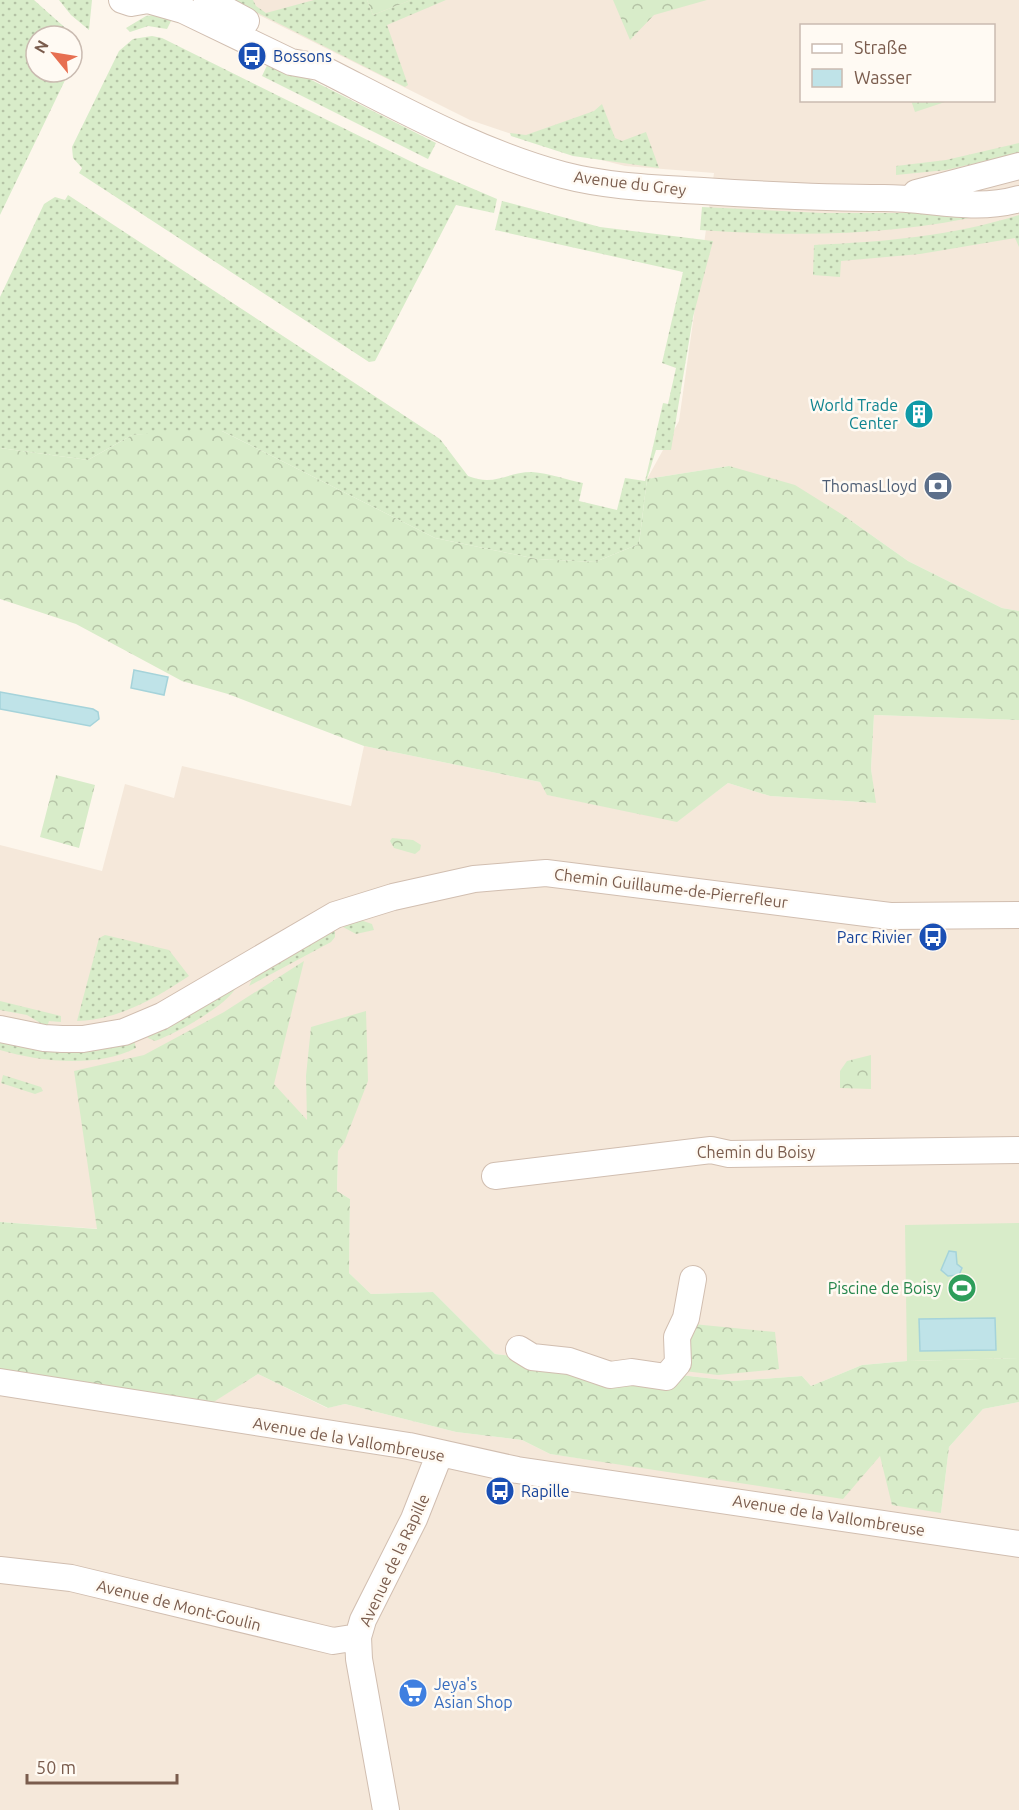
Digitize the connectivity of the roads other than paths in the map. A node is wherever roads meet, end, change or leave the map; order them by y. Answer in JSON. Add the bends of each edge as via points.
{"nodes":[{"id":1,"x":122,"y":0,"type":"edge"},
{"id":2,"x":148,"y":0,"type":"edge"},
{"id":3,"x":207,"y":0,"type":"edge"},
{"id":4,"x":319,"y":67,"type":"junction"},
{"id":5,"x":1019,"y":166,"type":"edge"},
{"id":6,"x":892,"y":198,"type":"junction"},
{"id":7,"x":1019,"y":199,"type":"edge"},
{"id":8,"x":1019,"y":915,"type":"edge"},
{"id":9,"x":0,"y":1029,"type":"edge"},
{"id":10,"x":1019,"y":1150,"type":"edge"},
{"id":11,"x":495,"y":1176,"type":"dead end"},
{"id":12,"x":693,"y":1279,"type":"dead end"},
{"id":13,"x":519,"y":1349,"type":"dead end"},
{"id":14,"x":0,"y":1382,"type":"edge"},
{"id":15,"x":440,"y":1453,"type":"junction"},
{"id":16,"x":1019,"y":1544,"type":"edge"},
{"id":17,"x":0,"y":1569,"type":"edge"},
{"id":18,"x":358,"y":1636,"type":"junction"},
{"id":19,"x":386,"y":1810,"type":"edge"}],
"edges":[{"from":1,"to":2,"type":"street","name":"Avenue du Grey"},
{"from":2,"to":4,"type":"street","name":"Avenue du Grey","via":[[183,10],[291,63]]},
{"from":3,"to":4,"type":"street","name":"Avenue du Grey","via":[[300,48]]},
{"from":4,"to":6,"type":"street","name":"Avenue du Grey","via":[[481,147],[582,179],[641,188],[792,198]]},
{"from":5,"to":6,"type":"street","name":"Avenue du Grey"},
{"from":6,"to":7,"type":"street","name":"Avenue du Grey","via":[[970,205],[995,205]]},
{"from":8,"to":9,"type":"street","name":"Chemin Guillaume-de-Pierrefleur","via":[[890,915],[546,873],[474,879],[335,915],[162,1016],[124,1032],[62,1039]]},
{"from":10,"to":11,"type":"street","name":"Chemin du Boisy","via":[[729,1154],[711,1150]]},
{"from":12,"to":13,"type":"street","via":[[686,1318],[677,1337],[678,1363],[666,1377],[632,1372],[610,1375],[569,1361],[532,1357]]},
{"from":14,"to":15,"type":"street","name":"Avenue de la Vallombreuse"},
{"from":15,"to":16,"type":"street","name":"Avenue de la Vallombreuse","via":[[517,1470]]},
{"from":15,"to":18,"type":"street","name":"Avenue de la Rapille","via":[[414,1520],[374,1595]]},
{"from":17,"to":18,"type":"street","name":"Avenue de Mont-Goulin","via":[[71,1578],[333,1641]]},
{"from":18,"to":19,"type":"street","name":"Avenue de la Rapille"}]}
